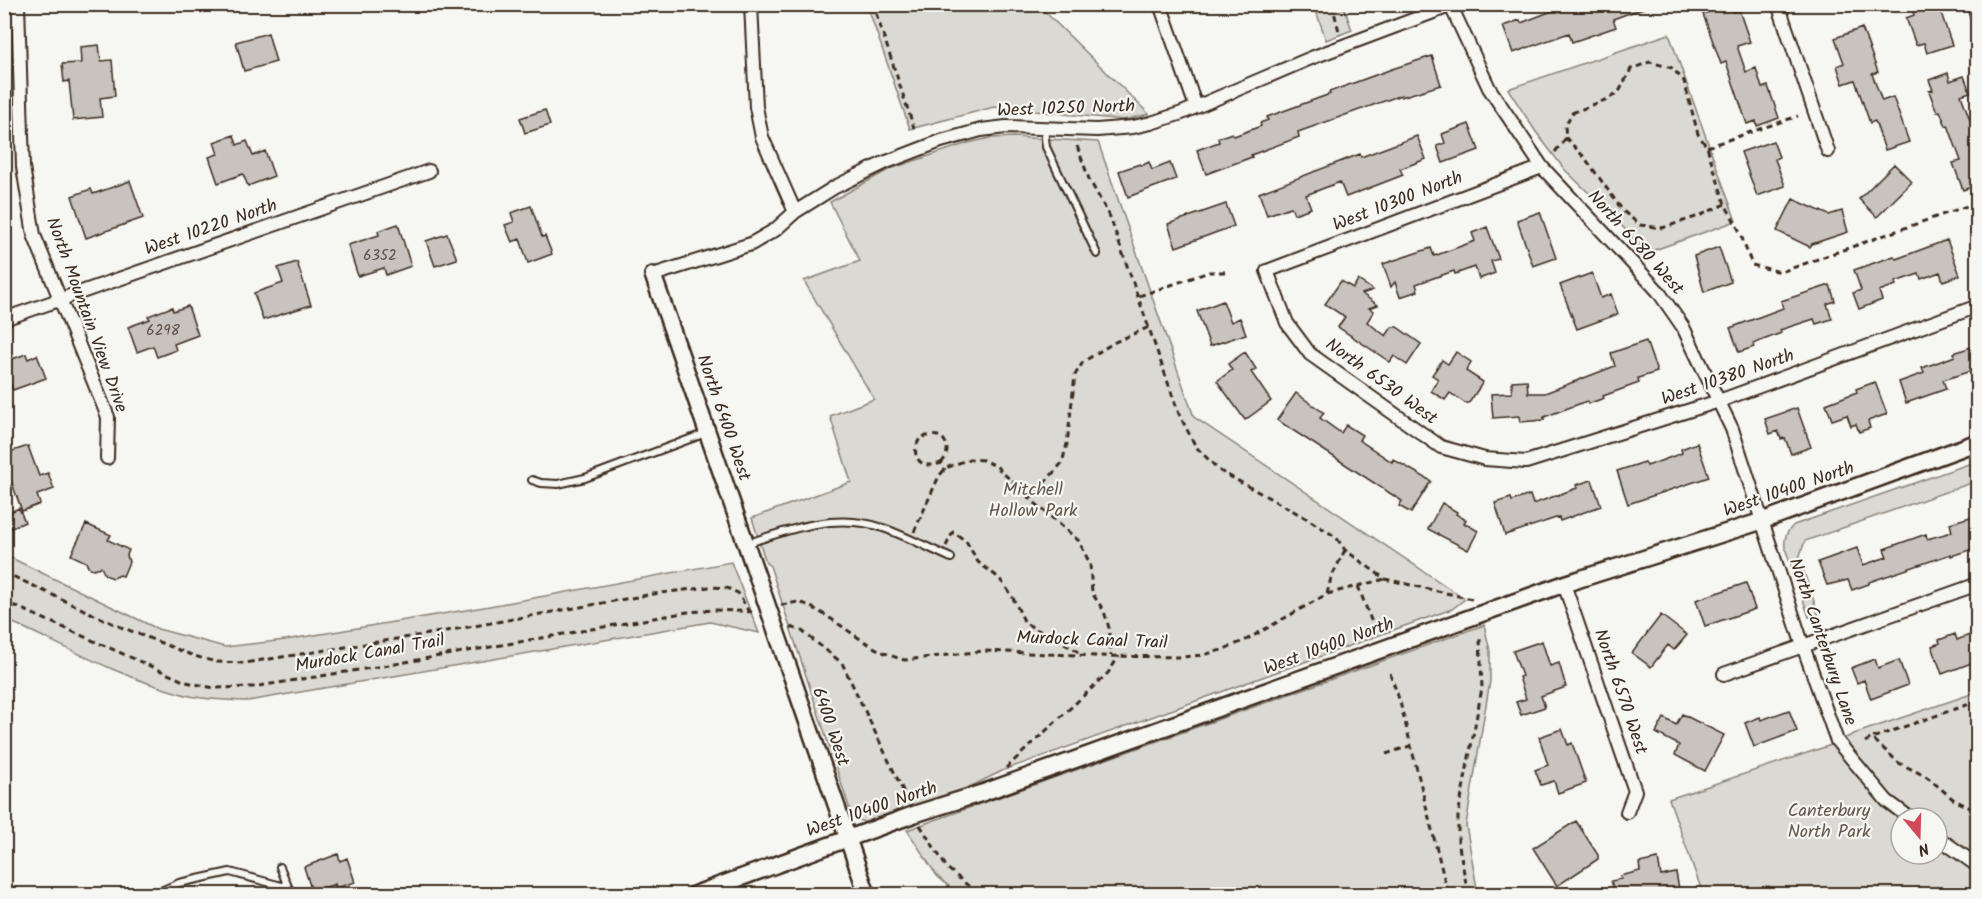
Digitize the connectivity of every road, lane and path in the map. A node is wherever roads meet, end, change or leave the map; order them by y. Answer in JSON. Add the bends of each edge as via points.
{"nodes":[{"id":1,"x":18,"y":4,"type":"edge"},
{"id":2,"x":751,"y":4,"type":"edge"},
{"id":3,"x":873,"y":4,"type":"edge"},
{"id":4,"x":1160,"y":4,"type":"edge"},
{"id":5,"x":1332,"y":4,"type":"edge"},
{"id":6,"x":1778,"y":4,"type":"edge"},
{"id":7,"x":1972,"y":4,"type":"edge"},
{"id":8,"x":1452,"y":5,"type":"edge"},
{"id":9,"x":1977,"y":19,"type":"edge"},
{"id":10,"x":1343,"y":46,"type":"junction"},
{"id":11,"x":1196,"y":107,"type":"junction"},
{"id":12,"x":1798,"y":116,"type":"dead end"},
{"id":13,"x":914,"y":128,"type":"dead end"},
{"id":14,"x":1044,"y":128,"type":"junction"},
{"id":15,"x":1566,"y":138,"type":"junction"},
{"id":16,"x":1077,"y":146,"type":"dead end"},
{"id":17,"x":1707,"y":147,"type":"junction"},
{"id":18,"x":1828,"y":151,"type":"dead end"},
{"id":19,"x":1555,"y":152,"type":"dead end"},
{"id":20,"x":1542,"y":167,"type":"junction"},
{"id":21,"x":429,"y":171,"type":"dead end"},
{"id":22,"x":1977,"y":202,"type":"edge"},
{"id":23,"x":1725,"y":204,"type":"junction"},
{"id":24,"x":795,"y":212,"type":"junction"},
{"id":25,"x":1097,"y":254,"type":"dead end"},
{"id":26,"x":1267,"y":271,"type":"joint"},
{"id":27,"x":1228,"y":272,"type":"dead end"},
{"id":28,"x":653,"y":275,"type":"joint"},
{"id":29,"x":1138,"y":296,"type":"junction"},
{"id":30,"x":62,"y":300,"type":"junction"},
{"id":31,"x":1977,"y":306,"type":"edge"},
{"id":32,"x":4,"y":319,"type":"edge"},
{"id":33,"x":1149,"y":327,"type":"junction"},
{"id":34,"x":1719,"y":402,"type":"junction"},
{"id":35,"x":707,"y":433,"type":"junction"},
{"id":36,"x":1977,"y":442,"type":"edge"},
{"id":37,"x":107,"y":458,"type":"dead end"},
{"id":38,"x":1485,"y":459,"type":"joint"},
{"id":39,"x":941,"y":464,"type":"junction"},
{"id":40,"x":945,"y":470,"type":"junction"},
{"id":41,"x":532,"y":480,"type":"dead end"},
{"id":42,"x":1030,"y":499,"type":"junction"},
{"id":43,"x":1762,"y":521,"type":"junction"},
{"id":44,"x":910,"y":540,"type":"junction"},
{"id":45,"x":746,"y":544,"type":"junction"},
{"id":46,"x":1345,"y":550,"type":"junction"},
{"id":47,"x":942,"y":554,"type":"junction"},
{"id":48,"x":951,"y":558,"type":"dead end"},
{"id":49,"x":4,"y":572,"type":"edge"},
{"id":50,"x":756,"y":573,"type":"joint"},
{"id":51,"x":1385,"y":579,"type":"junction"},
{"id":52,"x":1564,"y":584,"type":"junction"},
{"id":53,"x":1977,"y":584,"type":"edge"},
{"id":54,"x":1358,"y":585,"type":"junction"},
{"id":55,"x":1327,"y":594,"type":"junction"},
{"id":56,"x":1472,"y":599,"type":"dead end"},
{"id":57,"x":4,"y":601,"type":"edge"},
{"id":58,"x":780,"y":605,"type":"dead end"},
{"id":59,"x":749,"y":612,"type":"junction"},
{"id":60,"x":755,"y":612,"type":"dead end"},
{"id":61,"x":772,"y":620,"type":"junction"},
{"id":62,"x":1374,"y":628,"type":"dead end"},
{"id":63,"x":1480,"y":639,"type":"dead end"},
{"id":64,"x":1803,"y":646,"type":"junction"},
{"id":65,"x":1084,"y":655,"type":"junction"},
{"id":66,"x":1111,"y":656,"type":"junction"},
{"id":67,"x":1119,"y":656,"type":"junction"},
{"id":68,"x":1390,"y":673,"type":"dead end"},
{"id":69,"x":1724,"y":674,"type":"dead end"},
{"id":70,"x":1977,"y":701,"type":"edge"},
{"id":71,"x":1872,"y":738,"type":"junction"},
{"id":72,"x":1865,"y":742,"type":"dead end"},
{"id":73,"x":1410,"y":746,"type":"junction"},
{"id":74,"x":1386,"y":754,"type":"dead end"},
{"id":75,"x":1004,"y":770,"type":"dead end"},
{"id":76,"x":1894,"y":806,"type":"edge"},
{"id":77,"x":1628,"y":812,"type":"dead end"},
{"id":78,"x":1977,"y":812,"type":"edge"},
{"id":79,"x":915,"y":814,"type":"junction"},
{"id":80,"x":848,"y":839,"type":"junction"},
{"id":81,"x":1949,"y":846,"type":"edge"},
{"id":82,"x":1977,"y":866,"type":"edge"},
{"id":83,"x":280,"y":867,"type":"dead end"},
{"id":84,"x":290,"y":891,"type":"edge"},
{"id":85,"x":162,"y":894,"type":"edge"},
{"id":86,"x":696,"y":894,"type":"edge"},
{"id":87,"x":867,"y":894,"type":"edge"},
{"id":88,"x":978,"y":894,"type":"edge"},
{"id":89,"x":1448,"y":894,"type":"edge"},
{"id":90,"x":1468,"y":894,"type":"edge"}],
"edges":[{"from":1,"to":30,"type":"street","name":"North Mountain View Drive","via":[[23,167],[34,235]]},
{"from":2,"to":24,"type":"street","via":[[756,107],[762,137]]},
{"from":3,"to":13,"type":"path"},
{"from":4,"to":11,"type":"street"},
{"from":5,"to":10,"type":"path"},
{"from":6,"to":18,"type":"street"},
{"from":7,"to":9,"type":"street"},
{"from":8,"to":10,"type":"street","name":"West 10250 North"},
{"from":8,"to":20,"type":"street","name":"North 6580 West","via":[[1489,87]]},
{"from":10,"to":11,"type":"street","name":"West 10250 North"},
{"from":11,"to":14,"type":"street","name":"West 10250 North","via":[[1133,127]]},
{"from":12,"to":17,"type":"path"},
{"from":14,"to":24,"type":"street","name":"West 10250 North","via":[[981,130],[941,141],[835,186]]},
{"from":14,"to":25,"type":"lane","via":[[1046,147]]},
{"from":15,"to":17,"type":"path","via":[[1564,126],[1572,113],[1610,98],[1620,90],[1631,69],[1650,62],[1672,68],[1684,81],[1698,134]]},
{"from":15,"to":19,"type":"path"},
{"from":15,"to":23,"type":"path","via":[[1623,211],[1640,225],[1662,228]]},
{"from":16,"to":29,"type":"path","via":[[1110,217]]},
{"from":17,"to":23,"type":"path"},
{"from":20,"to":26,"type":"street","name":"West 10300 North"},
{"from":20,"to":34,"type":"street","name":"North 6580 West","via":[[1658,291],[1683,327]]},
{"from":21,"to":30,"type":"street","name":"West 10220 North"},
{"from":22,"to":23,"type":"path","via":[[1781,272],[1752,265]]},
{"from":24,"to":28,"type":"street","name":"West 10250 North","via":[[752,244]]},
{"from":26,"to":38,"type":"street","name":"North 6530 West","via":[[1287,323],[1310,354],[1441,447]]},
{"from":27,"to":29,"type":"path","via":[[1209,272]]},
{"from":28,"to":35,"type":"street","name":"North 6400 West"},
{"from":29,"to":33,"type":"path"},
{"from":30,"to":32,"type":"street","name":"West 10220 North"},
{"from":30,"to":37,"type":"street","name":"North Mountain View Drive","via":[[108,417]]},
{"from":31,"to":34,"type":"street","name":"West 10380 North"},
{"from":33,"to":42,"type":"path","via":[[1083,362],[1075,375],[1062,463]]},
{"from":33,"to":46,"type":"path","via":[[1179,414],[1196,447],[1220,471],[1316,524],[1336,537]]},
{"from":34,"to":38,"type":"street","name":"West 10380 North","via":[[1526,462]]},
{"from":34,"to":43,"type":"street","name":"North 6580 West"},
{"from":35,"to":41,"type":"lane","via":[[585,478],[558,484]]},
{"from":35,"to":45,"type":"street","name":"North 6400 West"},
{"from":36,"to":43,"type":"street","name":"West 10400 North"},
{"from":39,"to":39,"type":"path","via":[[925,465],[919,460],[915,452],[921,437],[940,437],[945,443],[948,452]]},
{"from":39,"to":40,"type":"path"},
{"from":40,"to":42,"type":"path","via":[[962,460],[983,460],[1004,471]]},
{"from":40,"to":44,"type":"path"},
{"from":42,"to":66,"type":"path","via":[[1079,541],[1090,564],[1092,592],[1109,628]]},
{"from":43,"to":52,"type":"street","name":"West 10400 North"},
{"from":43,"to":64,"type":"street","name":"North Canterbury Lane"},
{"from":44,"to":45,"type":"lane","via":[[882,528],[838,522],[796,527]]},
{"from":44,"to":47,"type":"lane"},
{"from":45,"to":50,"type":"street","name":"North 6400 West"},
{"from":46,"to":51,"type":"path"},
{"from":46,"to":55,"type":"path"},
{"from":47,"to":48,"type":"lane"},
{"from":47,"to":65,"type":"path","via":[[953,532],[966,541],[978,562],[999,578],[1025,623]]},
{"from":49,"to":59,"type":"path","via":[[116,625],[216,662],[244,663],[709,587],[738,592]]},
{"from":50,"to":61,"type":"street","name":"6400 West"},
{"from":51,"to":54,"type":"path","name":"Murdock Canal Trail"},
{"from":51,"to":56,"type":"path"},
{"from":52,"to":77,"type":"street","name":"North 6570 West","via":[[1635,791]]},
{"from":52,"to":79,"type":"street","name":"West 10400 North","via":[[982,794]]},
{"from":53,"to":64,"type":"street"},
{"from":54,"to":55,"type":"path","name":"Murdock Canal Trail"},
{"from":54,"to":62,"type":"path"},
{"from":55,"to":67,"type":"path","name":"Murdock Canal Trail","via":[[1222,650],[1183,657]]},
{"from":57,"to":59,"type":"path","name":"Murdock Canal Trail","via":[[186,682],[214,688],[253,687],[688,612]]},
{"from":58,"to":65,"type":"path","name":"Murdock Canal Trail","via":[[805,604],[878,651],[905,660],[984,651]]},
{"from":59,"to":60,"type":"path","name":"Murdock Canal Trail"},
{"from":61,"to":79,"type":"path","via":[[802,631],[842,663]]},
{"from":61,"to":80,"type":"street","name":"6400 West"},
{"from":63,"to":90,"type":"path","via":[[1482,688],[1457,823]]},
{"from":64,"to":69,"type":"street"},
{"from":64,"to":76,"type":"street","name":"North Canterbury Lane","via":[[1837,741]]},
{"from":65,"to":66,"type":"path","name":"Murdock Canal Trail"},
{"from":66,"to":67,"type":"path","name":"Murdock Canal Trail"},
{"from":67,"to":75,"type":"path","via":[[1108,673]]},
{"from":68,"to":73,"type":"path"},
{"from":70,"to":71,"type":"path"},
{"from":71,"to":72,"type":"path"},
{"from":71,"to":78,"type":"path","via":[[1899,763],[1927,777],[1953,799]]},
{"from":73,"to":74,"type":"path"},
{"from":73,"to":89,"type":"path"},
{"from":79,"to":80,"type":"street","name":"West 10400 North"},
{"from":79,"to":88,"type":"path","via":[[947,868]]},
{"from":80,"to":86,"type":"street","name":"West 10400 North"},
{"from":80,"to":87,"type":"street","name":"6400 West"},
{"from":81,"to":82,"type":"street"},
{"from":83,"to":84,"type":"lane"},
{"from":84,"to":85,"type":"lane","via":[[231,872],[179,883]]}]}
